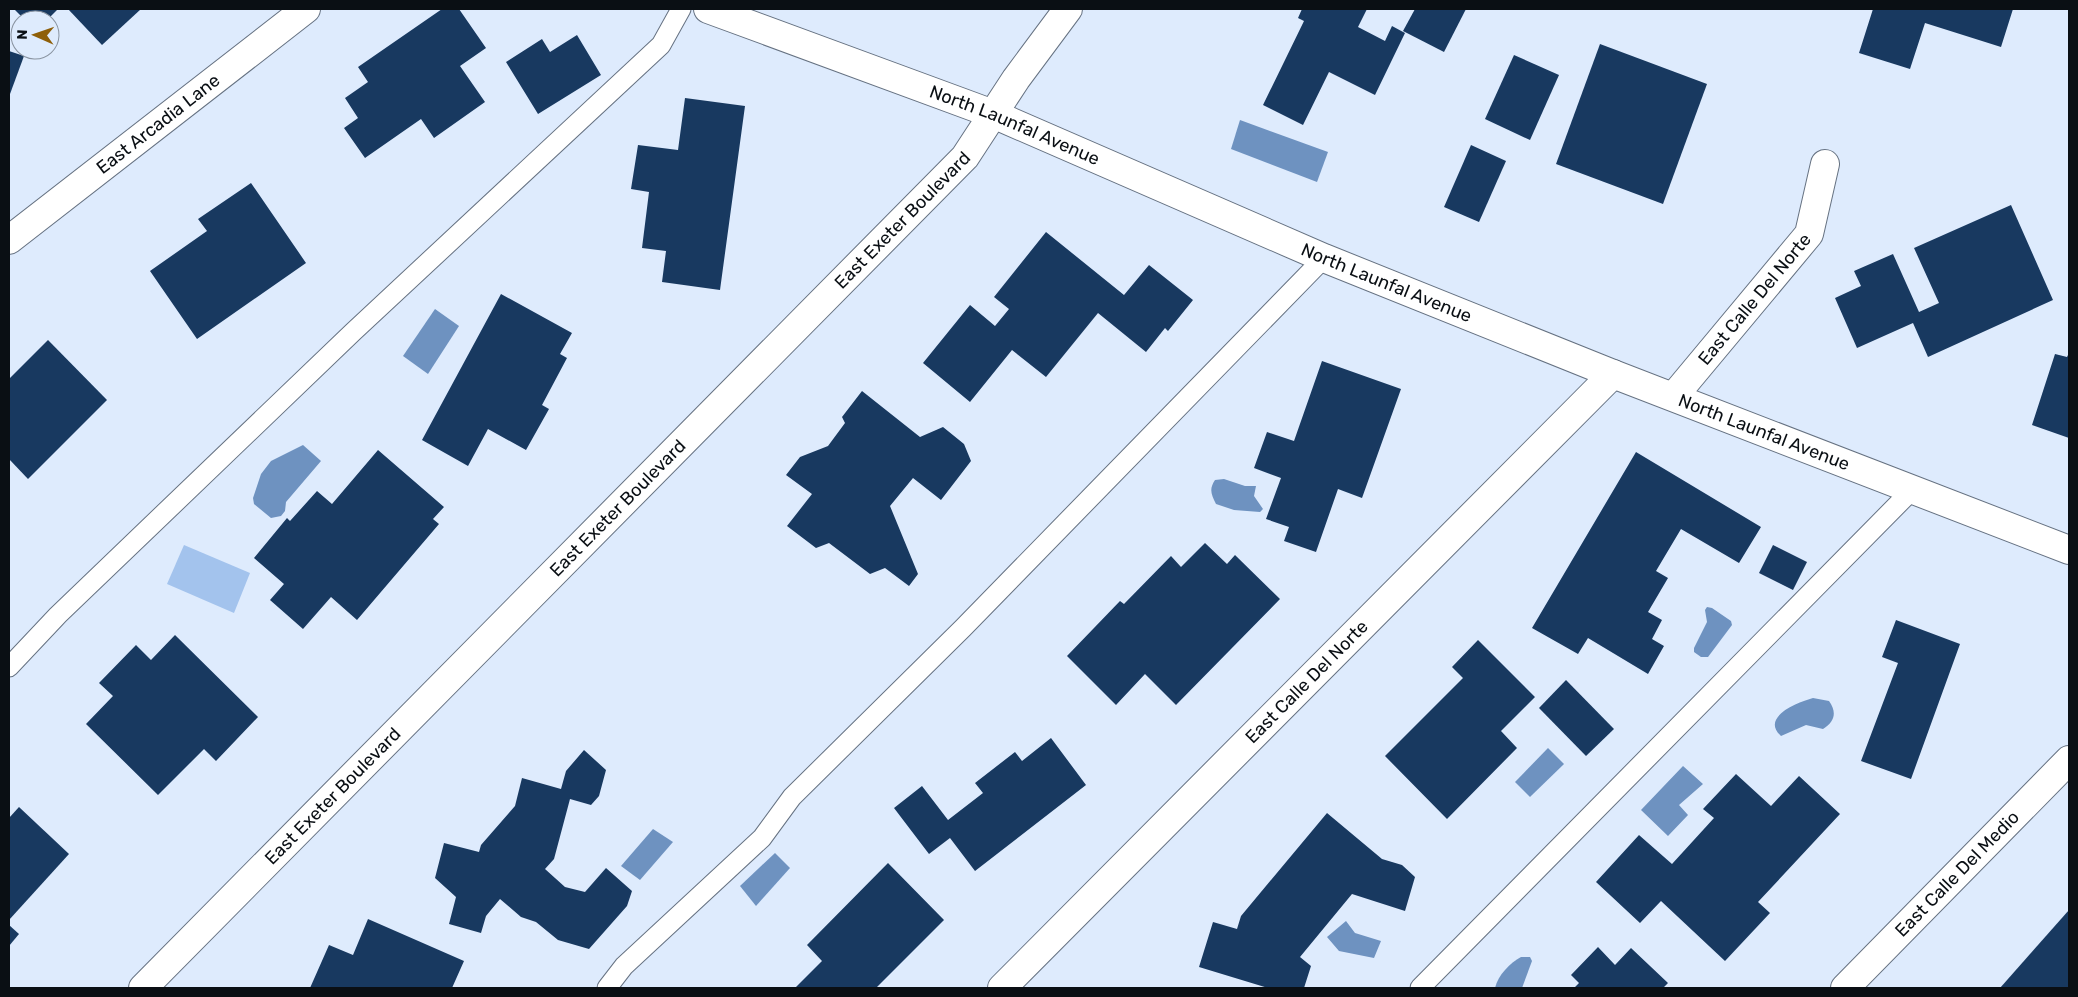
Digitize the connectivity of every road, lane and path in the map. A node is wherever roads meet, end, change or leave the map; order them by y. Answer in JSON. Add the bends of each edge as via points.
{"nodes":[{"id":1,"x":306,"y":9,"type":"edge"},
{"id":2,"x":681,"y":9,"type":"edge"},
{"id":3,"x":708,"y":9,"type":"edge"},
{"id":4,"x":1068,"y":9,"type":"edge"},
{"id":5,"x":993,"y":114,"type":"junction"},
{"id":6,"x":1825,"y":164,"type":"dead end"},
{"id":7,"x":9,"y":240,"type":"edge"},
{"id":8,"x":1324,"y":258,"type":"junction"},
{"id":9,"x":1613,"y":374,"type":"junction"},
{"id":10,"x":1674,"y":396,"type":"junction"},
{"id":11,"x":1913,"y":489,"type":"junction"},
{"id":12,"x":2069,"y":550,"type":"edge"},
{"id":13,"x":9,"y":667,"type":"edge"},
{"id":14,"x":2069,"y":760,"type":"edge"},
{"id":15,"x":143,"y":988,"type":"edge"},
{"id":16,"x":607,"y":988,"type":"edge"},
{"id":17,"x":1002,"y":988,"type":"edge"},
{"id":18,"x":1420,"y":988,"type":"edge"},
{"id":19,"x":1846,"y":988,"type":"edge"}],
"edges":[{"from":1,"to":7,"type":"street","name":"East Arcadia Lane"},
{"from":2,"to":13,"type":"lane","via":[[661,45],[346,339],[58,615]]},
{"from":3,"to":5,"type":"street","name":"North Launfal Avenue"},
{"from":4,"to":5,"type":"street","name":"East Exeter Boulevard"},
{"from":5,"to":8,"type":"street","name":"North Launfal Avenue"},
{"from":5,"to":15,"type":"street","name":"East Exeter Boulevard","via":[[965,157]]},
{"from":6,"to":10,"type":"street","name":"East Calle Del Norte","via":[[1809,234]]},
{"from":8,"to":9,"type":"street","name":"North Launfal Avenue"},
{"from":8,"to":16,"type":"lane","via":[[963,628],[792,797],[762,838],[624,966]]},
{"from":9,"to":10,"type":"street","name":"North Launfal Avenue"},
{"from":9,"to":17,"type":"street","name":"East Calle Del Norte"},
{"from":10,"to":11,"type":"street","name":"North Launfal Avenue"},
{"from":11,"to":12,"type":"street","name":"North Launfal Avenue"},
{"from":11,"to":18,"type":"lane"},
{"from":14,"to":19,"type":"street","name":"East Calle Del Medio"}]}
